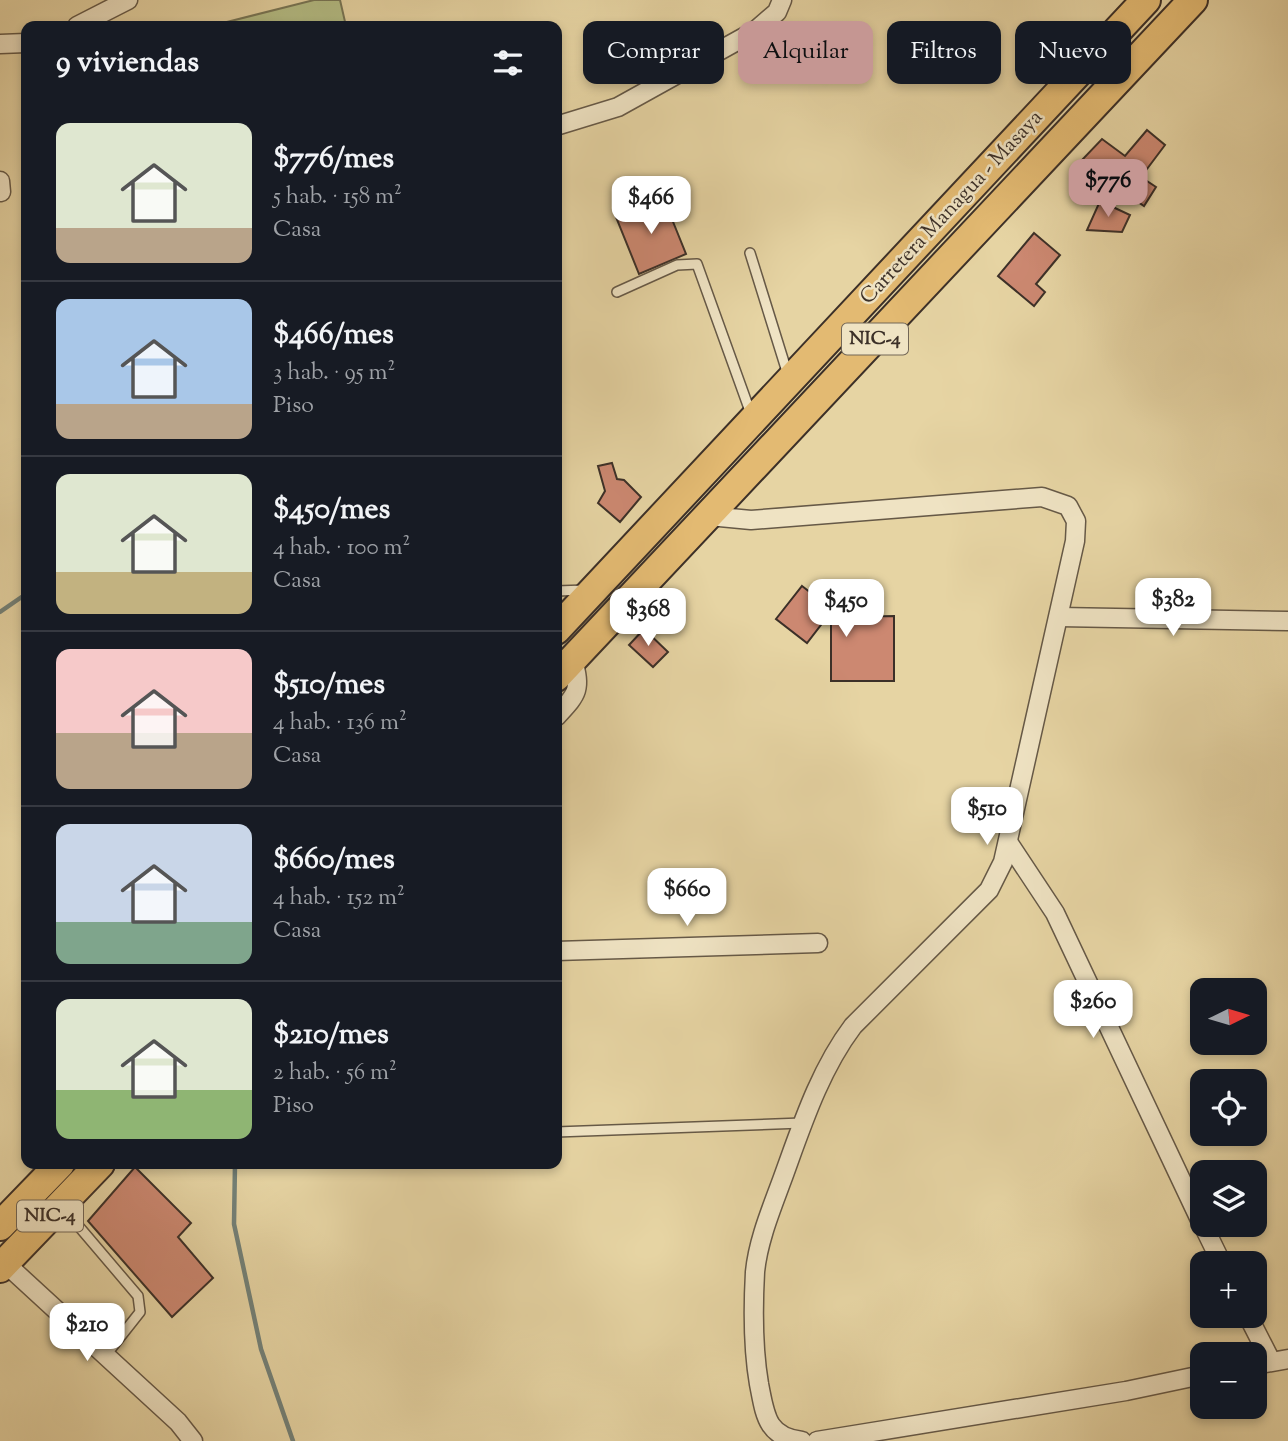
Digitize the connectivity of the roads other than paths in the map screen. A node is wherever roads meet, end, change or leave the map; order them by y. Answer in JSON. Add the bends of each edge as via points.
{"nodes":[{"id":1,"x":128,"y":0,"type":"edge"},
{"id":2,"x":782,"y":0,"type":"edge"},
{"id":3,"x":1146,"y":0,"type":"edge"},
{"id":4,"x":1193,"y":0,"type":"edge"},
{"id":5,"x":87,"y":21,"type":"edge"},
{"id":6,"x":21,"y":43,"type":"edge"},
{"id":7,"x":0,"y":44,"type":"edge"},
{"id":8,"x":562,"y":123,"type":"edge"},
{"id":9,"x":999,"y":158,"type":"junction"},
{"id":10,"x":0,"y":181,"type":"edge"},
{"id":11,"x":1023,"y":181,"type":"junction"},
{"id":12,"x":1,"y":192,"type":"edge"},
{"id":13,"x":965,"y":196,"type":"junction"},
{"id":14,"x":989,"y":218,"type":"junction"},
{"id":15,"x":750,"y":253,"type":"dead end"},
{"id":16,"x":617,"y":292,"type":"dead end"},
{"id":17,"x":790,"y":381,"type":"junction"},
{"id":18,"x":753,"y":421,"type":"junction"},
{"id":19,"x":709,"y":516,"type":"junction"},
{"id":20,"x":597,"y":589,"type":"junction"},
{"id":21,"x":562,"y":591,"type":"edge"},
{"id":22,"x":1059,"y":617,"type":"junction"},
{"id":23,"x":1288,"y":621,"type":"edge"},
{"id":24,"x":562,"y":624,"type":"edge"},
{"id":25,"x":565,"y":668,"type":"edge"},
{"id":26,"x":562,"y":710,"type":"edge"},
{"id":27,"x":1008,"y":842,"type":"junction"},
{"id":28,"x":818,"y":943,"type":"dead end"},
{"id":29,"x":562,"y":951,"type":"edge"},
{"id":30,"x":802,"y":1123,"type":"junction"},
{"id":31,"x":562,"y":1132,"type":"edge"},
{"id":32,"x":55,"y":1169,"type":"edge"},
{"id":33,"x":95,"y":1169,"type":"edge"},
{"id":34,"x":1190,"y":1197,"type":"edge"},
{"id":35,"x":61,"y":1205,"type":"junction"},
{"id":36,"x":0,"y":1226,"type":"edge"},
{"id":37,"x":3,"y":1265,"type":"edge"},
{"id":38,"x":1254,"y":1328,"type":"edge"},
{"id":39,"x":106,"y":1355,"type":"junction"},
{"id":40,"x":1271,"y":1362,"type":"edge"},
{"id":41,"x":1190,"y":1378,"type":"edge"},
{"id":42,"x":775,"y":1438,"type":"edge"},
{"id":43,"x":193,"y":1441,"type":"edge"},
{"id":44,"x":802,"y":1441,"type":"edge"},
{"id":45,"x":817,"y":1441,"type":"edge"}],
"edges":[{"from":1,"to":5,"type":"street"},
{"from":2,"to":8,"type":"street","via":[[777,12],[755,31],[618,107]]},
{"from":3,"to":9,"type":"highway","name":"Carretera Managua - Masaya","number":"NIC-4"},
{"from":4,"to":11,"type":"highway","name":"Carretera Managua - Masaya","number":"NIC-4"},
{"from":6,"to":7,"type":"street"},
{"from":9,"to":11,"type":"highway","via":[[993,168],[1003,186],[1014,187]]},
{"from":9,"to":13,"type":"highway","name":"Carretera Managua - Masaya","number":"NIC-4"},
{"from":10,"to":12,"type":"street"},
{"from":11,"to":14,"type":"highway","name":"Carretera Managua - Masaya","number":"NIC-4"},
{"from":13,"to":14,"type":"highway","via":[[983,193],[993,209]]},
{"from":13,"to":17,"type":"highway","name":"Carretera Managua - Masaya","number":"NIC-4"},
{"from":14,"to":19,"type":"highway","name":"Carretera Managua - Masaya","number":"NIC-4"},
{"from":15,"to":17,"type":"lane"},
{"from":16,"to":18,"type":"lane","via":[[677,265],[697,264]]},
{"from":17,"to":18,"type":"highway","name":"Carretera Managua - Masaya","number":"NIC-4"},
{"from":18,"to":20,"type":"highway","name":"Carretera Managua - Masaya","number":"NIC-4"},
{"from":19,"to":20,"type":"highway","via":[[674,526],[636,568]]},
{"from":19,"to":22,"type":"street","via":[[751,520],[1042,497],[1060,501],[1076,521]]},
{"from":19,"to":25,"type":"highway","name":"Carretera Managua - Masaya","number":"NIC-4"},
{"from":20,"to":21,"type":"lane"},
{"from":20,"to":24,"type":"highway","name":"Carretera Managua - Masaya","number":"NIC-4"},
{"from":22,"to":23,"type":"street"},
{"from":22,"to":27,"type":"street"},
{"from":25,"to":26,"type":"street","via":[[579,683],[577,694]]},
{"from":27,"to":30,"type":"street","via":[[989,890],[839,1044]]},
{"from":27,"to":34,"type":"street","via":[[1055,913]]},
{"from":28,"to":29,"type":"street"},
{"from":30,"to":31,"type":"lane"},
{"from":30,"to":42,"type":"street","via":[[764,1230],[755,1271],[755,1365]]},
{"from":32,"to":36,"type":"highway","number":"NIC-4"},
{"from":33,"to":35,"type":"highway","number":"NIC-4"},
{"from":35,"to":37,"type":"highway","number":"NIC-4"},
{"from":35,"to":39,"type":"lane","via":[[141,1305]]},
{"from":37,"to":39,"type":"street"},
{"from":38,"to":40,"type":"street"},
{"from":39,"to":43,"type":"street"},
{"from":41,"to":45,"type":"street"},
{"from":42,"to":44,"type":"street"}]}
